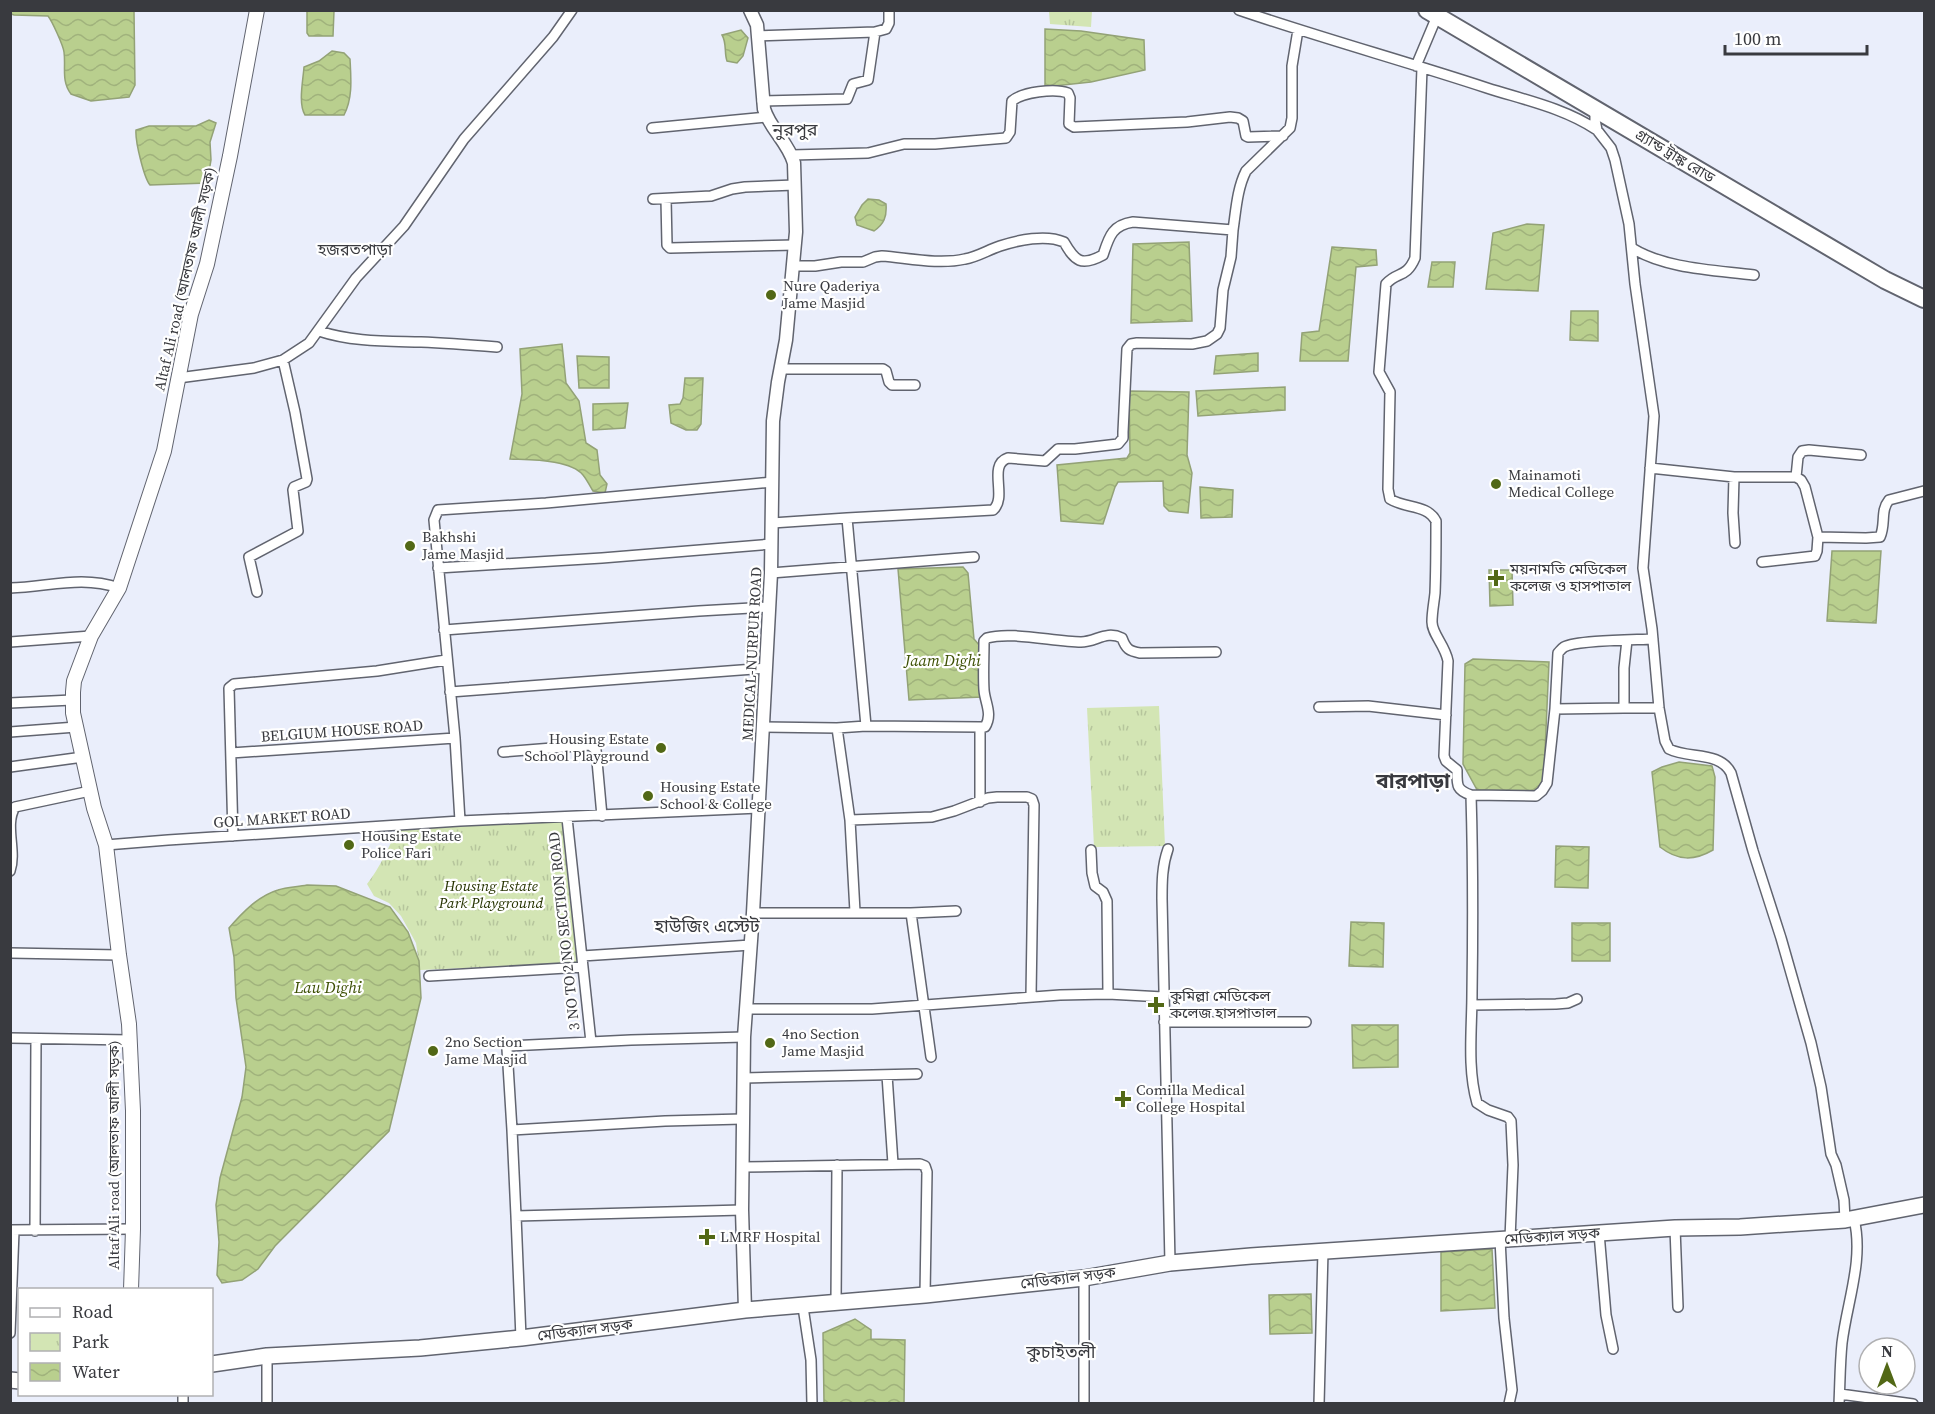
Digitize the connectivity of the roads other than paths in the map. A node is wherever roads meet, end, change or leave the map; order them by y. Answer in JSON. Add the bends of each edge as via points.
{"nodes":[{"id":1,"x":257,"y":10,"type":"edge"},
{"id":2,"x":572,"y":10,"type":"edge"},
{"id":3,"x":750,"y":10,"type":"edge"},
{"id":4,"x":889,"y":10,"type":"edge"},
{"id":5,"x":1239,"y":10,"type":"edge"},
{"id":6,"x":1432,"y":13,"type":"edge"},
{"id":7,"x":1298,"y":30,"type":"junction"},
{"id":8,"x":875,"y":32,"type":"junction"},
{"id":9,"x":758,"y":36,"type":"junction"},
{"id":10,"x":1419,"y":67,"type":"junction"},
{"id":11,"x":762,"y":100,"type":"junction"},
{"id":12,"x":1595,"y":108,"type":"junction"},
{"id":13,"x":766,"y":117,"type":"junction"},
{"id":14,"x":652,"y":128,"type":"dead end"},
{"id":15,"x":1597,"y":130,"type":"junction"},
{"id":16,"x":1283,"y":136,"type":"junction"},
{"id":17,"x":792,"y":155,"type":"junction"},
{"id":18,"x":795,"y":185,"type":"junction"},
{"id":19,"x":666,"y":199,"type":"junction"},
{"id":20,"x":653,"y":200,"type":"dead end"},
{"id":21,"x":1233,"y":230,"type":"junction"},
{"id":22,"x":795,"y":245,"type":"junction"},
{"id":23,"x":1632,"y":248,"type":"junction"},
{"id":24,"x":793,"y":266,"type":"junction"},
{"id":25,"x":1754,"y":275,"type":"dead end"},
{"id":26,"x":1924,"y":299,"type":"edge"},
{"id":27,"x":319,"y":331,"type":"junction"},
{"id":28,"x":497,"y":347,"type":"dead end"},
{"id":29,"x":283,"y":360,"type":"junction"},
{"id":30,"x":781,"y":369,"type":"junction"},
{"id":31,"x":178,"y":378,"type":"junction"},
{"id":32,"x":915,"y":385,"type":"dead end"},
{"id":33,"x":1861,"y":455,"type":"dead end"},
{"id":34,"x":1650,"y":468,"type":"junction"},
{"id":35,"x":1734,"y":477,"type":"junction"},
{"id":36,"x":1796,"y":477,"type":"junction"},
{"id":37,"x":773,"y":482,"type":"junction"},
{"id":38,"x":1924,"y":491,"type":"edge"},
{"id":39,"x":847,"y":518,"type":"junction"},
{"id":40,"x":772,"y":523,"type":"junction"},
{"id":41,"x":1818,"y":537,"type":"junction"},
{"id":42,"x":1735,"y":543,"type":"dead end"},
{"id":43,"x":772,"y":544,"type":"junction"},
{"id":44,"x":974,"y":557,"type":"dead end"},
{"id":45,"x":1762,"y":562,"type":"dead end"},
{"id":46,"x":851,"y":567,"type":"junction"},
{"id":47,"x":438,"y":568,"type":"junction"},
{"id":48,"x":771,"y":573,"type":"junction"},
{"id":49,"x":10,"y":588,"type":"edge"},
{"id":50,"x":119,"y":588,"type":"junction"},
{"id":51,"x":257,"y":592,"type":"dead end"},
{"id":52,"x":769,"y":607,"type":"junction"},
{"id":53,"x":444,"y":630,"type":"junction"},
{"id":54,"x":91,"y":636,"type":"junction"},
{"id":55,"x":1653,"y":639,"type":"junction"},
{"id":56,"x":1627,"y":640,"type":"junction"},
{"id":57,"x":10,"y":642,"type":"edge"},
{"id":58,"x":1216,"y":652,"type":"dead end"},
{"id":59,"x":446,"y":660,"type":"junction"},
{"id":60,"x":766,"y":668,"type":"junction"},
{"id":61,"x":450,"y":692,"type":"junction"},
{"id":62,"x":72,"y":700,"type":"junction"},
{"id":63,"x":10,"y":703,"type":"edge"},
{"id":64,"x":1319,"y":707,"type":"dead end"},
{"id":65,"x":1624,"y":708,"type":"junction"},
{"id":66,"x":1659,"y":708,"type":"junction"},
{"id":67,"x":1555,"y":709,"type":"junction"},
{"id":68,"x":1446,"y":715,"type":"junction"},
{"id":69,"x":866,"y":726,"type":"junction"},
{"id":70,"x":76,"y":727,"type":"junction"},
{"id":71,"x":763,"y":727,"type":"junction"},
{"id":72,"x":837,"y":728,"type":"junction"},
{"id":73,"x":980,"y":728,"type":"junction"},
{"id":74,"x":10,"y":732,"type":"edge"},
{"id":75,"x":454,"y":738,"type":"junction"},
{"id":76,"x":503,"y":752,"type":"dead end"},
{"id":77,"x":231,"y":753,"type":"junction"},
{"id":78,"x":83,"y":757,"type":"junction"},
{"id":79,"x":10,"y":767,"type":"edge"},
{"id":80,"x":90,"y":791,"type":"junction"},
{"id":81,"x":1472,"y":795,"type":"junction"},
{"id":82,"x":980,"y":802,"type":"junction"},
{"id":83,"x":759,"y":808,"type":"junction"},
{"id":84,"x":602,"y":816,"type":"junction"},
{"id":85,"x":567,"y":818,"type":"junction"},
{"id":86,"x":850,"y":820,"type":"junction"},
{"id":87,"x":460,"y":821,"type":"junction"},
{"id":88,"x":233,"y":836,"type":"junction"},
{"id":89,"x":106,"y":846,"type":"junction"},
{"id":90,"x":1168,"y":849,"type":"dead end"},
{"id":91,"x":1091,"y":850,"type":"dead end"},
{"id":92,"x":10,"y":871,"type":"edge"},
{"id":93,"x":956,"y":911,"type":"dead end"},
{"id":94,"x":855,"y":912,"type":"junction"},
{"id":95,"x":753,"y":913,"type":"junction"},
{"id":96,"x":911,"y":913,"type":"junction"},
{"id":97,"x":751,"y":945,"type":"junction"},
{"id":98,"x":10,"y":953,"type":"edge"},
{"id":99,"x":119,"y":955,"type":"junction"},
{"id":100,"x":582,"y":956,"type":"junction"},
{"id":101,"x":583,"y":967,"type":"junction"},
{"id":102,"x":429,"y":976,"type":"dead end"},
{"id":103,"x":1108,"y":994,"type":"junction"},
{"id":104,"x":1030,"y":996,"type":"junction"},
{"id":105,"x":1163,"y":998,"type":"junction"},
{"id":106,"x":1577,"y":999,"type":"dead end"},
{"id":107,"x":924,"y":1004,"type":"junction"},
{"id":108,"x":1472,"y":1005,"type":"junction"},
{"id":109,"x":746,"y":1009,"type":"junction"},
{"id":110,"x":1164,"y":1022,"type":"junction"},
{"id":111,"x":1306,"y":1022,"type":"dead end"},
{"id":112,"x":744,"y":1037,"type":"junction"},
{"id":113,"x":10,"y":1038,"type":"edge"},
{"id":114,"x":36,"y":1039,"type":"junction"},
{"id":115,"x":130,"y":1040,"type":"junction"},
{"id":116,"x":591,"y":1042,"type":"junction"},
{"id":117,"x":931,"y":1057,"type":"dead end"},
{"id":118,"x":916,"y":1074,"type":"dead end"},
{"id":119,"x":887,"y":1075,"type":"junction"},
{"id":120,"x":744,"y":1078,"type":"junction"},
{"id":121,"x":742,"y":1119,"type":"junction"},
{"id":122,"x":512,"y":1130,"type":"junction"},
{"id":123,"x":893,"y":1164,"type":"junction"},
{"id":124,"x":837,"y":1165,"type":"junction"},
{"id":125,"x":743,"y":1167,"type":"junction"},
{"id":126,"x":1924,"y":1205,"type":"edge"},
{"id":127,"x":742,"y":1210,"type":"junction"},
{"id":128,"x":516,"y":1216,"type":"junction"},
{"id":129,"x":1849,"y":1219,"type":"junction"},
{"id":130,"x":1675,"y":1228,"type":"junction"},
{"id":131,"x":133,"y":1229,"type":"junction"},
{"id":132,"x":12,"y":1231,"type":"edge"},
{"id":133,"x":35,"y":1231,"type":"junction"},
{"id":134,"x":1599,"y":1233,"type":"junction"},
{"id":135,"x":1505,"y":1239,"type":"junction"},
{"id":136,"x":1323,"y":1251,"type":"junction"},
{"id":137,"x":1170,"y":1263,"type":"junction"},
{"id":138,"x":1084,"y":1278,"type":"junction"},
{"id":139,"x":131,"y":1288,"type":"edge"},
{"id":140,"x":925,"y":1295,"type":"junction"},
{"id":141,"x":836,"y":1302,"type":"junction"},
{"id":142,"x":803,"y":1307,"type":"junction"},
{"id":143,"x":1678,"y":1307,"type":"dead end"},
{"id":144,"x":745,"y":1310,"type":"junction"},
{"id":145,"x":10,"y":1333,"type":"edge"},
{"id":146,"x":521,"y":1338,"type":"junction"},
{"id":147,"x":1613,"y":1349,"type":"dead end"},
{"id":148,"x":267,"y":1356,"type":"junction"},
{"id":149,"x":213,"y":1364,"type":"edge"},
{"id":150,"x":1840,"y":1399,"type":"edge"},
{"id":151,"x":267,"y":1404,"type":"edge"},
{"id":152,"x":812,"y":1404,"type":"edge"},
{"id":153,"x":1084,"y":1404,"type":"edge"},
{"id":154,"x":1319,"y":1404,"type":"edge"},
{"id":155,"x":1509,"y":1404,"type":"edge"},
{"id":156,"x":1912,"y":1404,"type":"edge"}],
"edges":[{"from":1,"to":31,"type":"main road","name":"Altaf Ali road (আলতাফ আলী সড়ক)","via":[[207,264],[191,314]]},
{"from":2,"to":27,"type":"street","via":[[464,139],[404,226],[356,278]]},
{"from":3,"to":9,"type":"street","name":"MEDICAL-NURPUR ROAD"},
{"from":4,"to":8,"type":"street","via":[[886,29]]},
{"from":5,"to":7,"type":"street"},
{"from":6,"to":10,"type":"street"},
{"from":6,"to":12,"type":"highway","name":"গ্র্যান্ড ট্রাঙ্ক রোড"},
{"from":7,"to":10,"type":"street"},
{"from":7,"to":16,"type":"street","via":[[1292,66],[1292,118]]},
{"from":8,"to":9,"type":"street"},
{"from":8,"to":11,"type":"street","via":[[869,77],[853,84],[848,99]]},
{"from":9,"to":11,"type":"street","name":"MEDICAL-NURPUR ROAD"},
{"from":10,"to":15,"type":"street","via":[[1567,113]]},
{"from":10,"to":68,"type":"street","via":[[1415,258],[1405,273],[1386,284],[1380,372],[1390,392],[1390,499],[1399,505],[1426,510],[1436,521],[1432,622],[1448,661]]},
{"from":11,"to":13,"type":"street","name":"MEDICAL-NURPUR ROAD"},
{"from":12,"to":15,"type":"street"},
{"from":12,"to":26,"type":"highway","name":"গ্র্যান্ড ট্রাঙ্ক রোড","via":[[1885,280]]},
{"from":13,"to":14,"type":"street"},
{"from":13,"to":17,"type":"street","name":"MEDICAL-NURPUR ROAD"},
{"from":15,"to":23,"type":"street","via":[[1615,160]]},
{"from":16,"to":17,"type":"street","via":[[1248,137],[1243,121],[1230,117],[1074,127],[1069,124],[1068,93],[1053,91],[1012,101],[1006,138],[904,144],[868,153]]},
{"from":16,"to":21,"type":"street","via":[[1241,180]]},
{"from":17,"to":18,"type":"street","name":"MEDICAL-NURPUR ROAD"},
{"from":18,"to":19,"type":"street","via":[[745,187],[711,196]]},
{"from":18,"to":22,"type":"street","name":"MEDICAL-NURPUR ROAD"},
{"from":19,"to":20,"type":"street"},
{"from":19,"to":22,"type":"street","via":[[670,248]]},
{"from":21,"to":24,"type":"street","via":[[1122,224],[1107,241],[1103,255],[1079,261],[1064,242],[1036,239],[965,259],[882,256],[863,262]]},
{"from":21,"to":39,"type":"street","via":[[1217,334],[1200,343],[1137,343],[1127,349],[1123,438],[1119,444],[1058,449],[1045,461],[1004,459],[999,468],[999,503],[993,510]]},
{"from":22,"to":24,"type":"street","name":"MEDICAL-NURPUR ROAD"},
{"from":23,"to":25,"type":"street","via":[[1652,259]]},
{"from":23,"to":34,"type":"street","via":[[1654,416]]},
{"from":24,"to":30,"type":"street","name":"MEDICAL-NURPUR ROAD"},
{"from":27,"to":28,"type":"street","via":[[384,342]]},
{"from":27,"to":29,"type":"street","via":[[309,343]]},
{"from":29,"to":31,"type":"street"},
{"from":29,"to":51,"type":"street","via":[[308,479],[293,490],[298,531],[249,557]]},
{"from":30,"to":32,"type":"street","via":[[883,369],[891,385]]},
{"from":30,"to":37,"type":"street","name":"MEDICAL-NURPUR ROAD","via":[[773,421]]},
{"from":31,"to":50,"type":"main road","name":"Altaf Ali road (আলতাফ আলী সড়ক)","via":[[164,451]]},
{"from":33,"to":36,"type":"street","via":[[1802,451]]},
{"from":34,"to":35,"type":"street"},
{"from":34,"to":55,"type":"street","via":[[1643,568]]},
{"from":35,"to":36,"type":"street"},
{"from":35,"to":42,"type":"street"},
{"from":36,"to":41,"type":"street","via":[[1806,487]]},
{"from":37,"to":40,"type":"street","name":"MEDICAL-NURPUR ROAD"},
{"from":37,"to":47,"type":"street","via":[[438,510],[434,520]]},
{"from":38,"to":41,"type":"street","via":[[1889,500],[1880,537]]},
{"from":39,"to":40,"type":"street"},
{"from":39,"to":46,"type":"street"},
{"from":40,"to":43,"type":"street","name":"MEDICAL-NURPUR ROAD"},
{"from":41,"to":45,"type":"street","via":[[1815,556]]},
{"from":43,"to":47,"type":"street"},
{"from":43,"to":48,"type":"street","name":"MEDICAL-NURPUR ROAD"},
{"from":44,"to":46,"type":"street"},
{"from":46,"to":48,"type":"street"},
{"from":46,"to":69,"type":"street"},
{"from":47,"to":53,"type":"street"},
{"from":48,"to":52,"type":"street","name":"MEDICAL-NURPUR ROAD"},
{"from":49,"to":50,"type":"street","via":[[70,581],[100,582]]},
{"from":50,"to":54,"type":"main road","name":"Altaf Ali road (আলতাফ আলী সড়ক)"},
{"from":52,"to":53,"type":"street"},
{"from":52,"to":60,"type":"street","name":"MEDICAL-NURPUR ROAD"},
{"from":53,"to":59,"type":"street"},
{"from":54,"to":57,"type":"street"},
{"from":54,"to":62,"type":"main road","name":"Altaf Ali road (আলতাফ আলী সড়ক)","via":[[74,681]]},
{"from":55,"to":56,"type":"street"},
{"from":55,"to":66,"type":"street"},
{"from":56,"to":65,"type":"street"},
{"from":56,"to":67,"type":"street","via":[[1562,648],[1557,653]]},
{"from":58,"to":73,"type":"street","via":[[1140,653],[1126,648],[1122,638],[1103,635],[1084,642],[987,638],[984,692],[989,719]]},
{"from":59,"to":61,"type":"street"},
{"from":59,"to":77,"type":"street","via":[[377,671],[234,684],[228,694]]},
{"from":60,"to":61,"type":"street"},
{"from":60,"to":71,"type":"street","name":"MEDICAL-NURPUR ROAD"},
{"from":61,"to":75,"type":"street"},
{"from":62,"to":63,"type":"street"},
{"from":62,"to":70,"type":"main road","name":"Altaf Ali road (আলতাফ আলী সড়ক)"},
{"from":64,"to":68,"type":"street","via":[[1368,706]]},
{"from":65,"to":66,"type":"street"},
{"from":65,"to":67,"type":"street"},
{"from":66,"to":129,"type":"street","via":[[1669,749],[1719,759],[1728,767],[1811,1043],[1831,1154]]},
{"from":67,"to":81,"type":"street","via":[[1547,783],[1542,791],[1536,796]]},
{"from":68,"to":81,"type":"street","via":[[1443,756],[1457,770],[1461,792]]},
{"from":69,"to":72,"type":"street"},
{"from":69,"to":73,"type":"street"},
{"from":70,"to":74,"type":"street"},
{"from":70,"to":78,"type":"main road","name":"Altaf Ali road (আলতাফ আলী সড়ক)"},
{"from":71,"to":72,"type":"street"},
{"from":71,"to":83,"type":"street","name":"MEDICAL-NURPUR ROAD"},
{"from":72,"to":86,"type":"street"},
{"from":73,"to":82,"type":"street"},
{"from":75,"to":77,"type":"street","name":"BELGIUM HOUSE ROAD"},
{"from":75,"to":87,"type":"street"},
{"from":76,"to":84,"type":"street","via":[[590,745],[596,750]]},
{"from":77,"to":88,"type":"street"},
{"from":78,"to":79,"type":"street"},
{"from":78,"to":80,"type":"main road","name":"Altaf Ali road (আলতাফ আলী সড়ক)"},
{"from":80,"to":89,"type":"main road","name":"Altaf Ali road (আলতাফ আলী সড়ক)"},
{"from":80,"to":92,"type":"street","via":[[15,807],[11,817]]},
{"from":81,"to":108,"type":"street"},
{"from":82,"to":86,"type":"street","via":[[932,817]]},
{"from":82,"to":104,"type":"street","via":[[997,797],[1027,797],[1034,804]]},
{"from":83,"to":84,"type":"street","name":"GOL MARKET ROAD"},
{"from":83,"to":95,"type":"street","name":"MEDICAL-NURPUR ROAD"},
{"from":84,"to":85,"type":"street","name":"GOL MARKET ROAD"},
{"from":85,"to":87,"type":"street","name":"GOL MARKET ROAD"},
{"from":85,"to":100,"type":"street","name":"3 NO TO 2 NO SECTION ROAD"},
{"from":86,"to":94,"type":"street"},
{"from":87,"to":88,"type":"street","name":"GOL MARKET ROAD"},
{"from":88,"to":89,"type":"street","name":"GOL MARKET ROAD"},
{"from":89,"to":99,"type":"main road","name":"Altaf Ali road (আলতাফ আলী সড়ক)"},
{"from":90,"to":105,"type":"street","via":[[1163,866]]},
{"from":91,"to":103,"type":"street","via":[[1095,886],[1107,901]]},
{"from":93,"to":96,"type":"street"},
{"from":94,"to":95,"type":"street"},
{"from":94,"to":96,"type":"street"},
{"from":95,"to":97,"type":"street","name":"MEDICAL-NURPUR ROAD"},
{"from":96,"to":107,"type":"street"},
{"from":97,"to":100,"type":"street"},
{"from":97,"to":109,"type":"street","name":"MEDICAL-NURPUR ROAD"},
{"from":98,"to":99,"type":"street"},
{"from":99,"to":115,"type":"main road","name":"Altaf Ali road (আলতাফ আলী সড়ক)"},
{"from":100,"to":101,"type":"street","name":"3 NO TO 2 NO SECTION ROAD"},
{"from":101,"to":102,"type":"street"},
{"from":101,"to":116,"type":"street","name":"3 NO TO 2 NO SECTION ROAD"},
{"from":103,"to":104,"type":"street"},
{"from":103,"to":105,"type":"street"},
{"from":104,"to":107,"type":"street"},
{"from":105,"to":110,"type":"street"},
{"from":106,"to":108,"type":"street","via":[[1556,1004]]},
{"from":107,"to":109,"type":"street","via":[[872,1009]]},
{"from":107,"to":117,"type":"street"},
{"from":108,"to":135,"type":"street","via":[[1471,1051],[1477,1103],[1508,1117],[1512,1128],[1513,1166]]},
{"from":109,"to":112,"type":"street","name":"MEDICAL-NURPUR ROAD"},
{"from":110,"to":111,"type":"street"},
{"from":110,"to":137,"type":"street"},
{"from":112,"to":116,"type":"street"},
{"from":112,"to":120,"type":"street","name":"MEDICAL-NURPUR ROAD"},
{"from":113,"to":114,"type":"street"},
{"from":114,"to":115,"type":"street"},
{"from":114,"to":133,"type":"street"},
{"from":115,"to":131,"type":"main road","name":"Altaf Ali road (আলতাফ আলী সড়ক)"},
{"from":116,"to":122,"type":"street","via":[[509,1046]]},
{"from":118,"to":119,"type":"street"},
{"from":119,"to":120,"type":"street"},
{"from":119,"to":123,"type":"street"},
{"from":120,"to":121,"type":"street","name":"MEDICAL-NURPUR ROAD"},
{"from":121,"to":122,"type":"street"},
{"from":121,"to":125,"type":"street","name":"MEDICAL-NURPUR ROAD"},
{"from":122,"to":128,"type":"street"},
{"from":123,"to":124,"type":"street"},
{"from":123,"to":140,"type":"street","via":[[920,1164],[927,1172]]},
{"from":124,"to":125,"type":"street"},
{"from":124,"to":141,"type":"street"},
{"from":125,"to":127,"type":"street","name":"MEDICAL-NURPUR ROAD"},
{"from":126,"to":129,"type":"main road","name":"মেডিক্যাল সড়ক"},
{"from":127,"to":128,"type":"street"},
{"from":127,"to":144,"type":"street","name":"MEDICAL-NURPUR ROAD"},
{"from":128,"to":146,"type":"street"},
{"from":129,"to":130,"type":"main road","name":"মেডিক্যাল সড়ক"},
{"from":129,"to":150,"type":"street","via":[[1858,1246],[1842,1343]]},
{"from":130,"to":134,"type":"main road","name":"মেডিক্যাল সড়ক"},
{"from":130,"to":143,"type":"street"},
{"from":131,"to":133,"type":"street"},
{"from":131,"to":139,"type":"main road","name":"Altaf Ali road (আলতাফ আলী সড়ক)"},
{"from":132,"to":133,"type":"street"},
{"from":132,"to":145,"type":"street"},
{"from":134,"to":135,"type":"main road","name":"মেডিক্যাল সড়ক"},
{"from":134,"to":147,"type":"street"},
{"from":135,"to":136,"type":"main road","name":"মেডিক্যাল সড়ক"},
{"from":135,"to":155,"type":"street","via":[[1504,1318],[1512,1390]]},
{"from":136,"to":137,"type":"main road","name":"মেডিক্যাল সড়ক"},
{"from":136,"to":154,"type":"street"},
{"from":137,"to":138,"type":"main road","name":"মেডিক্যাল সড়ক"},
{"from":138,"to":140,"type":"main road","name":"মেডিক্যাল সড়ক"},
{"from":138,"to":153,"type":"street"},
{"from":140,"to":141,"type":"main road","name":"মেডিক্যাল সড়ক"},
{"from":141,"to":142,"type":"main road","name":"মেডিক্যাল সড়ক"},
{"from":142,"to":144,"type":"main road","name":"মেডিক্যাল সড়ক"},
{"from":142,"to":152,"type":"street","via":[[811,1359]]},
{"from":144,"to":146,"type":"main road","name":"মেডিক্যাল সড়ক"},
{"from":146,"to":148,"type":"main road","name":"মেডিক্যাল সড়ক"},
{"from":148,"to":149,"type":"main road","name":"মেডিক্যাল সড়ক"},
{"from":148,"to":151,"type":"street"},
{"from":150,"to":156,"type":"street"}]}
